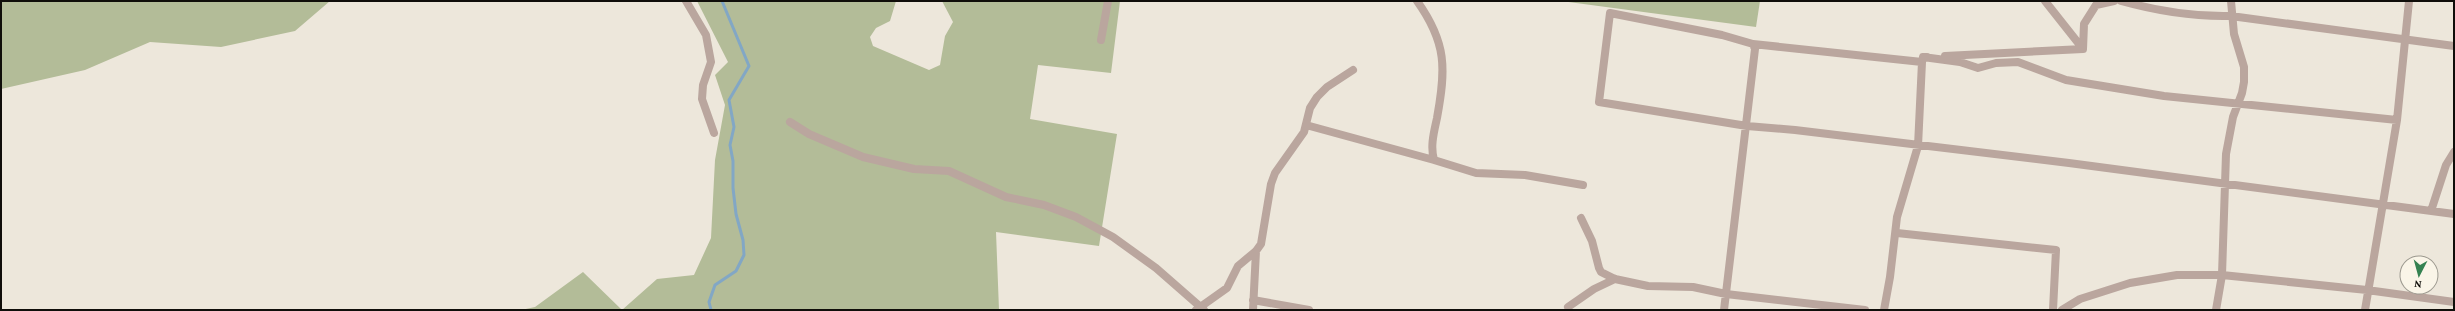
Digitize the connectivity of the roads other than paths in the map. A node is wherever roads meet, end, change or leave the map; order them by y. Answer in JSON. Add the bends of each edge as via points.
{"nodes":[{"id":1,"x":686,"y":1,"type":"edge"},
{"id":2,"x":1108,"y":1,"type":"edge"},
{"id":3,"x":1416,"y":1,"type":"edge"},
{"id":4,"x":2045,"y":1,"type":"edge"},
{"id":5,"x":2114,"y":1,"type":"edge"},
{"id":6,"x":2121,"y":1,"type":"edge"},
{"id":7,"x":2231,"y":1,"type":"edge"},
{"id":8,"x":2410,"y":1,"type":"edge"},
{"id":9,"x":2231,"y":16,"type":"junction"},
{"id":10,"x":1101,"y":40,"type":"dead end"},
{"id":11,"x":2406,"y":40,"type":"junction"},
{"id":12,"x":1753,"y":44,"type":"junction"},
{"id":13,"x":2454,"y":46,"type":"edge"},
{"id":14,"x":2083,"y":49,"type":"junction"},
{"id":15,"x":1923,"y":59,"type":"junction"},
{"id":16,"x":1353,"y":70,"type":"dead end"},
{"id":17,"x":2238,"y":105,"type":"junction"},
{"id":18,"x":2397,"y":120,"type":"junction"},
{"id":19,"x":790,"y":122,"type":"dead end"},
{"id":20,"x":1306,"y":124,"type":"junction"},
{"id":21,"x":1747,"y":126,"type":"junction"},
{"id":22,"x":714,"y":133,"type":"dead end"},
{"id":23,"x":1918,"y":146,"type":"junction"},
{"id":24,"x":2454,"y":152,"type":"edge"},
{"id":25,"x":1434,"y":160,"type":"junction"},
{"id":26,"x":2225,"y":184,"type":"junction"},
{"id":27,"x":1583,"y":185,"type":"dead end"},
{"id":28,"x":2383,"y":205,"type":"junction"},
{"id":29,"x":2431,"y":211,"type":"junction"},
{"id":30,"x":2454,"y":214,"type":"edge"},
{"id":31,"x":1581,"y":218,"type":"dead end"},
{"id":32,"x":1897,"y":233,"type":"junction"},
{"id":33,"x":1256,"y":251,"type":"junction"},
{"id":34,"x":2222,"y":275,"type":"junction"},
{"id":35,"x":1615,"y":279,"type":"junction"},
{"id":36,"x":2367,"y":290,"type":"junction"},
{"id":37,"x":1726,"y":294,"type":"junction"},
{"id":38,"x":1253,"y":300,"type":"junction"},
{"id":39,"x":2454,"y":302,"type":"edge"},
{"id":40,"x":1568,"y":307,"type":"dead end"},
{"id":41,"x":1200,"y":309,"type":"edge"},
{"id":42,"x":1253,"y":310,"type":"edge"},
{"id":43,"x":1309,"y":310,"type":"edge"},
{"id":44,"x":1724,"y":310,"type":"edge"},
{"id":45,"x":1865,"y":310,"type":"edge"},
{"id":46,"x":1884,"y":310,"type":"edge"},
{"id":47,"x":2053,"y":310,"type":"edge"},
{"id":48,"x":2062,"y":310,"type":"edge"},
{"id":49,"x":2216,"y":310,"type":"edge"},
{"id":50,"x":2365,"y":310,"type":"edge"}],
"edges":[{"from":1,"to":22,"type":"street","via":[[706,35],[711,62],[703,85],[702,99]]},
{"from":2,"to":10,"type":"street"},
{"from":3,"to":25,"type":"street","via":[[1434,31],[1443,59],[1444,80],[1432,146]]},
{"from":4,"to":14,"type":"street"},
{"from":5,"to":14,"type":"street","via":[[2096,5],[2084,24]]},
{"from":6,"to":9,"type":"street","via":[[2148,9],[2209,17]]},
{"from":7,"to":9,"type":"street"},
{"from":8,"to":11,"type":"street"},
{"from":9,"to":11,"type":"street"},
{"from":9,"to":17,"type":"street","via":[[2244,67],[2242,93]]},
{"from":11,"to":13,"type":"street"},
{"from":11,"to":18,"type":"street"},
{"from":12,"to":15,"type":"street"},
{"from":12,"to":21,"type":"street","via":[[1754,62]]},
{"from":12,"to":21,"type":"street","via":[[1722,35],[1610,13],[1599,102]]},
{"from":14,"to":15,"type":"street"},
{"from":15,"to":17,"type":"street","via":[[1960,62],[1978,68],[1996,63],[2018,62],[2066,80]]},
{"from":15,"to":23,"type":"street"},
{"from":16,"to":20,"type":"street","via":[[1317,97],[1310,108]]},
{"from":17,"to":18,"type":"street"},
{"from":17,"to":26,"type":"street","via":[[2226,154]]},
{"from":18,"to":28,"type":"street"},
{"from":19,"to":41,"type":"street","via":[[809,134],[863,157],[914,169],[948,171],[1006,197],[1044,205],[1076,217],[1113,238],[1156,268]]},
{"from":20,"to":25,"type":"street"},
{"from":20,"to":33,"type":"street","via":[[1296,144],[1275,173],[1261,244]]},
{"from":21,"to":23,"type":"street"},
{"from":21,"to":37,"type":"street"},
{"from":23,"to":26,"type":"street"},
{"from":23,"to":32,"type":"street","via":[[1897,218]]},
{"from":24,"to":29,"type":"street","via":[[2446,165]]},
{"from":25,"to":27,"type":"street","via":[[1476,173],[1524,175]]},
{"from":26,"to":28,"type":"street"},
{"from":26,"to":34,"type":"street"},
{"from":28,"to":29,"type":"street"},
{"from":28,"to":36,"type":"street"},
{"from":29,"to":30,"type":"street"},
{"from":31,"to":35,"type":"street","via":[[1592,241],[1601,272]]},
{"from":32,"to":46,"type":"street"},
{"from":32,"to":47,"type":"street","via":[[2056,250]]},
{"from":33,"to":38,"type":"street"},
{"from":33,"to":41,"type":"street","via":[[1238,266],[1227,288]]},
{"from":34,"to":36,"type":"street"},
{"from":34,"to":48,"type":"street","via":[[2177,276],[2130,283],[2080,299]]},
{"from":34,"to":49,"type":"street"},
{"from":35,"to":37,"type":"street","via":[[1648,286],[1693,287]]},
{"from":35,"to":40,"type":"street","via":[[1594,289]]},
{"from":36,"to":39,"type":"street"},
{"from":36,"to":50,"type":"street"},
{"from":37,"to":44,"type":"street"},
{"from":37,"to":45,"type":"street"},
{"from":38,"to":42,"type":"street"},
{"from":38,"to":43,"type":"street"}]}
